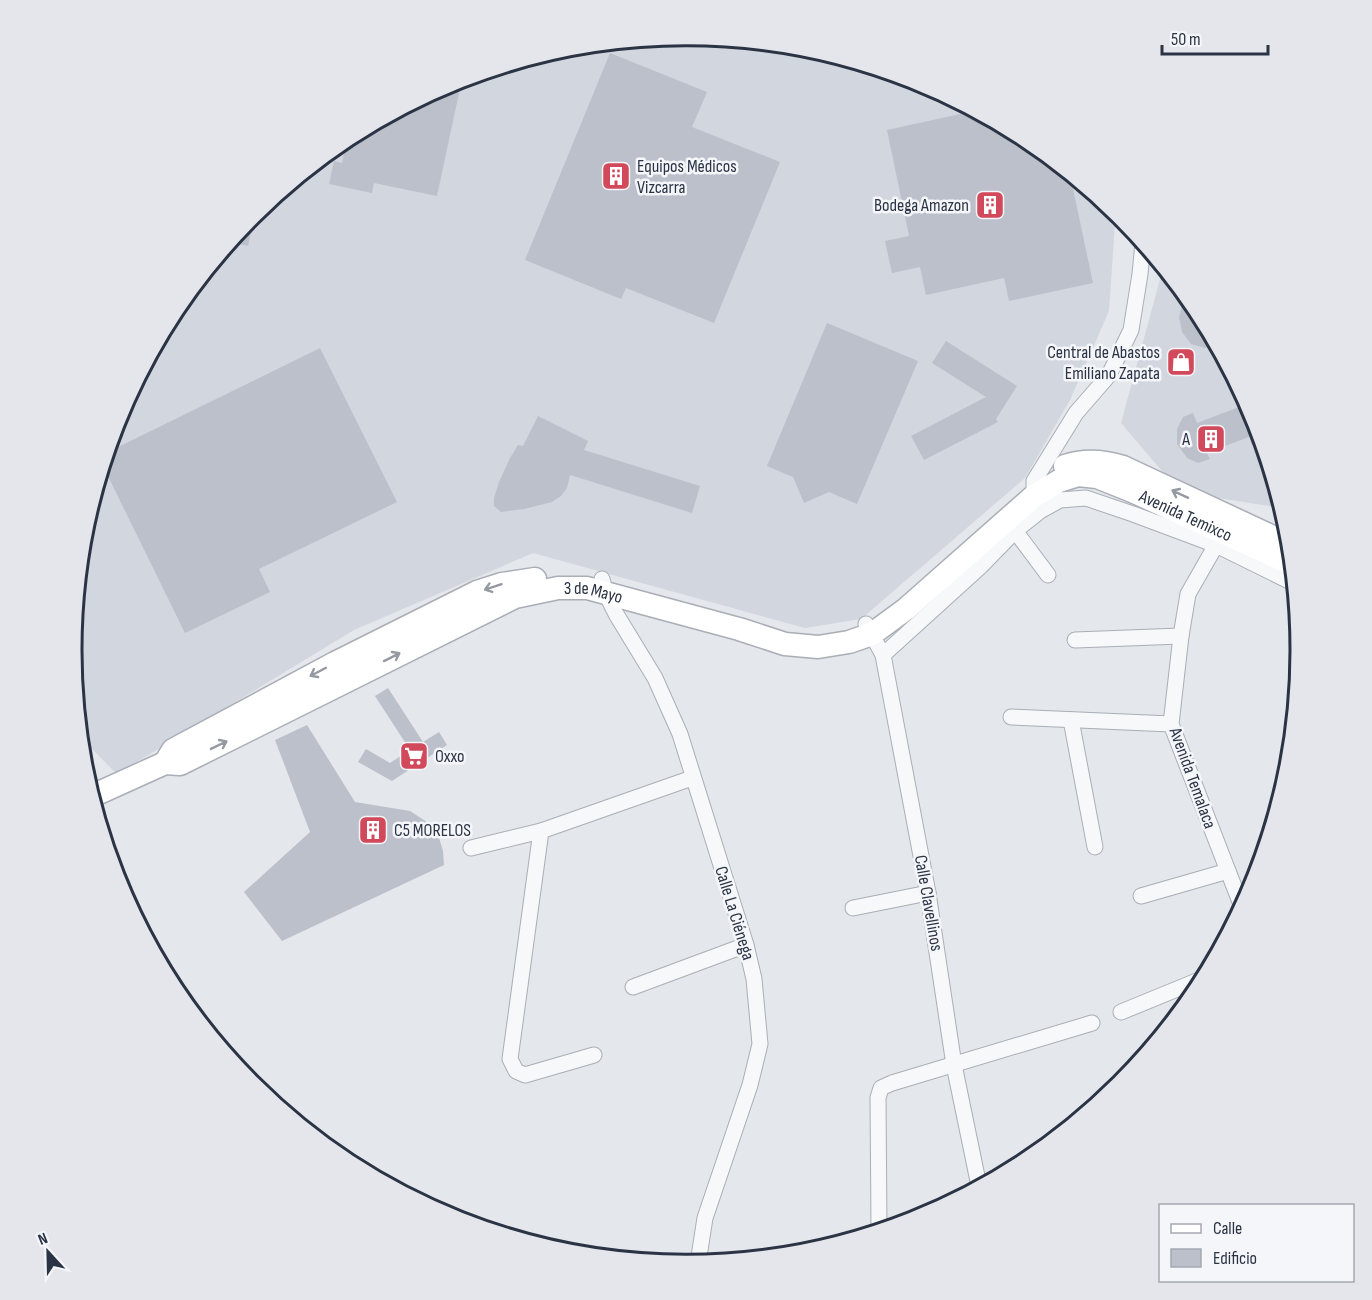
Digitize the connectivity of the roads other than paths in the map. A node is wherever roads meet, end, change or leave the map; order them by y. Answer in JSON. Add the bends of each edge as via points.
{"nodes":[{"id":1,"x":1142,"y":254,"type":"edge"},
{"id":2,"x":1078,"y":475,"type":"joint"},
{"id":3,"x":1036,"y":496,"type":"junction"},
{"id":4,"x":1011,"y":525,"type":"junction"},
{"id":5,"x":1279,"y":540,"type":"edge"},
{"id":6,"x":1216,"y":545,"type":"junction"},
{"id":7,"x":1282,"y":560,"type":"edge"},
{"id":8,"x":1047,"y":575,"type":"dead end"},
{"id":9,"x":1285,"y":579,"type":"edge"},
{"id":10,"x":604,"y":586,"type":"junction"},
{"id":11,"x":869,"y":629,"type":"junction"},
{"id":12,"x":1180,"y":636,"type":"junction"},
{"id":13,"x":1075,"y":640,"type":"dead end"},
{"id":14,"x":883,"y":655,"type":"junction"},
{"id":15,"x":1011,"y":717,"type":"dead end"},
{"id":16,"x":1071,"y":720,"type":"junction"},
{"id":17,"x":1171,"y":724,"type":"junction"},
{"id":18,"x":692,"y":778,"type":"junction"},
{"id":19,"x":100,"y":792,"type":"edge"},
{"id":20,"x":541,"y":831,"type":"junction"},
{"id":21,"x":1095,"y":847,"type":"dead end"},
{"id":22,"x":471,"y":848,"type":"dead end"},
{"id":23,"x":1228,"y":871,"type":"junction"},
{"id":24,"x":928,"y":892,"type":"junction"},
{"id":25,"x":1237,"y":895,"type":"edge"},
{"id":26,"x":1141,"y":896,"type":"dead end"},
{"id":27,"x":853,"y":908,"type":"dead end"},
{"id":28,"x":746,"y":945,"type":"junction"},
{"id":29,"x":1188,"y":984,"type":"edge"},
{"id":30,"x":633,"y":987,"type":"dead end"},
{"id":31,"x":1120,"y":1012,"type":"dead end"},
{"id":32,"x":1092,"y":1023,"type":"dead end"},
{"id":33,"x":594,"y":1055,"type":"dead end"},
{"id":34,"x":954,"y":1065,"type":"junction"},
{"id":35,"x":977,"y":1178,"type":"edge"},
{"id":36,"x":879,"y":1221,"type":"edge"},
{"id":37,"x":700,"y":1253,"type":"edge"}],
"edges":[{"from":1,"to":3,"type":"street","via":[[1131,330],[1109,375],[1067,427]]},
{"from":2,"to":3,"type":"main road","name":"3 de Mayo","via":[[1059,481]]},
{"from":2,"to":7,"type":"main road","name":"Avenida Temixco","via":[[1097,477],[1132,491]]},
{"from":3,"to":4,"type":"main road","name":"3 de Mayo"},
{"from":5,"to":3,"type":"main road","one_way":true,"via":[[1123,467],[1101,461],[1072,463],[1044,474]]},
{"from":3,"to":6,"type":"street","via":[[1060,500],[1086,498]]},
{"from":3,"to":11,"type":"main road","via":[[1016,494]]},
{"from":4,"to":8,"type":"street"},
{"from":4,"to":11,"type":"main road","name":"3 de Mayo","via":[[906,609]]},
{"from":4,"to":14,"type":"street","via":[[980,567]]},
{"from":6,"to":9,"type":"street"},
{"from":6,"to":12,"type":"street","name":"Avenida Temalaca","via":[[1188,594]]},
{"from":10,"to":11,"type":"main road","name":"3 de Mayo","via":[[785,644],[818,646],[849,642]]},
{"from":10,"to":18,"type":"street","name":"Calle La Ciénega","via":[[616,614],[655,678],[680,734]]},
{"from":10,"to":19,"type":"main road","name":"3 de Mayo","via":[[558,588],[515,597],[180,764],[165,763]]},
{"from":11,"to":14,"type":"street","name":"Calle Clavellinos"},
{"from":12,"to":13,"type":"street"},
{"from":12,"to":17,"type":"street","name":"Avenida Temalaca"},
{"from":14,"to":24,"type":"street","name":"Calle Clavellinos"},
{"from":15,"to":16,"type":"street"},
{"from":16,"to":17,"type":"street"},
{"from":16,"to":21,"type":"street"},
{"from":17,"to":23,"type":"street","name":"Avenida Temalaca"},
{"from":18,"to":20,"type":"street"},
{"from":18,"to":28,"type":"street","name":"Calle La Ciénega"},
{"from":20,"to":22,"type":"street"},
{"from":20,"to":33,"type":"street","via":[[510,1059],[516,1071],[525,1075]]},
{"from":23,"to":25,"type":"street","name":"Avenida Temalaca"},
{"from":23,"to":26,"type":"street"},
{"from":24,"to":27,"type":"street"},
{"from":24,"to":34,"type":"street","name":"Calle Clavellinos"},
{"from":28,"to":30,"type":"street"},
{"from":28,"to":37,"type":"street","name":"Calle La Ciénega","via":[[754,979],[760,1044],[705,1218]]},
{"from":29,"to":31,"type":"street"},
{"from":32,"to":34,"type":"street"},
{"from":34,"to":35,"type":"street","name":"Calle Clavellinos"},
{"from":34,"to":36,"type":"street","via":[[881,1088]]}]}
